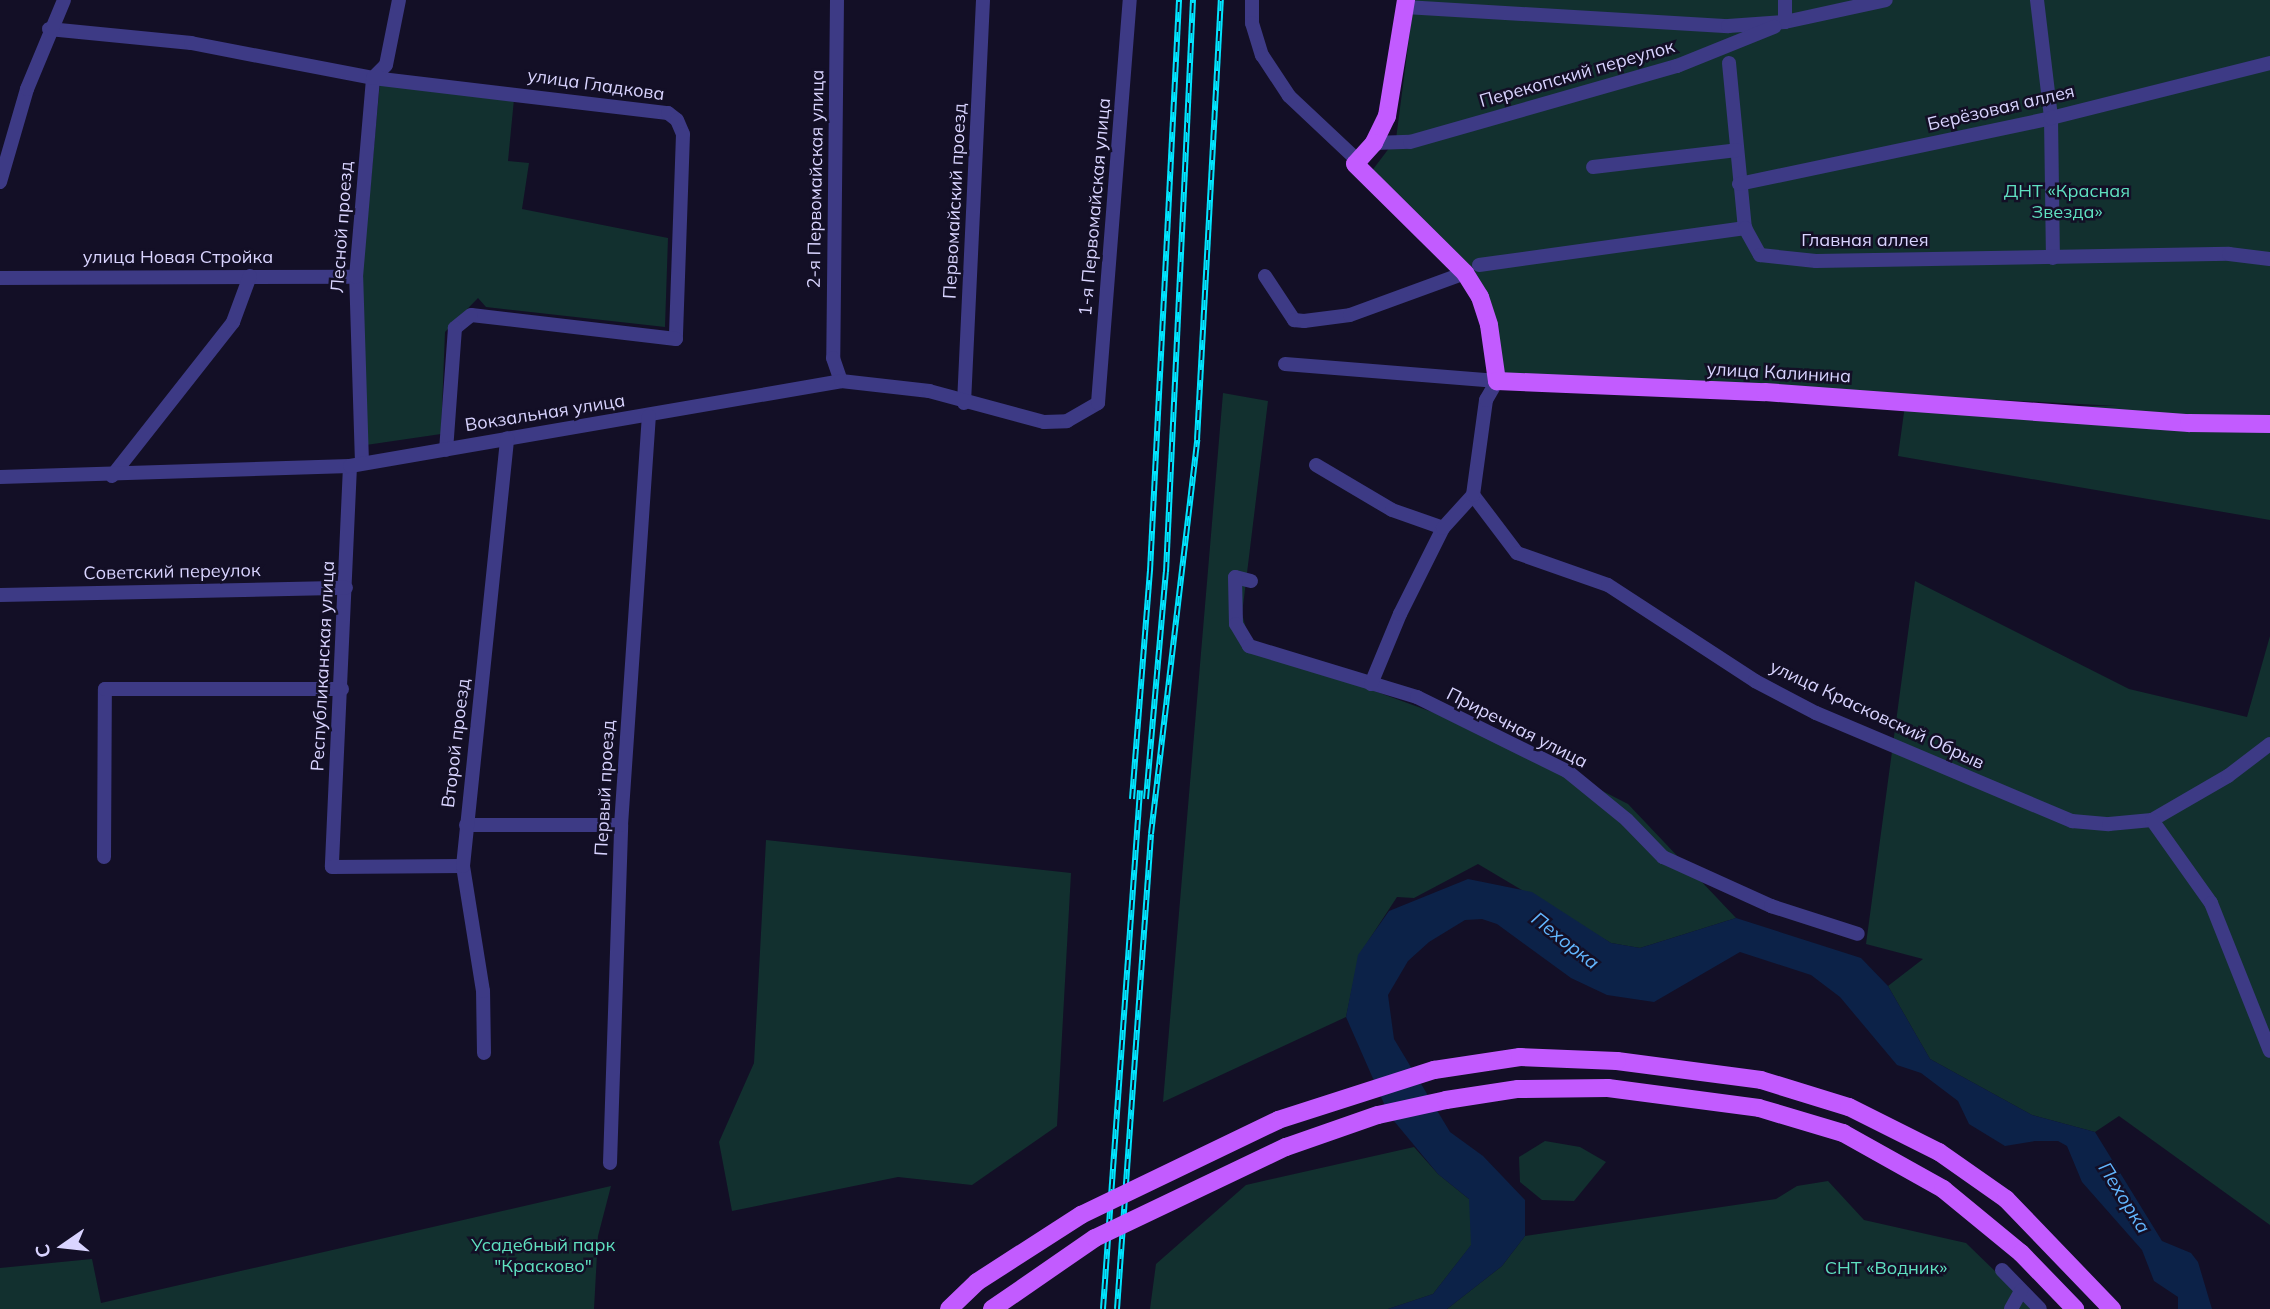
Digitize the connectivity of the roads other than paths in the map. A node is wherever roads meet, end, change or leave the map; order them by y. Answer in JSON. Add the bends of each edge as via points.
{"nodes":[{"id":1,"x":64,"y":0,"type":"edge"},
{"id":2,"x":399,"y":0,"type":"edge"},
{"id":3,"x":837,"y":0,"type":"edge"},
{"id":4,"x":983,"y":0,"type":"edge"},
{"id":5,"x":1130,"y":0,"type":"edge"},
{"id":6,"x":1252,"y":0,"type":"edge"},
{"id":7,"x":1785,"y":0,"type":"edge"},
{"id":8,"x":1885,"y":0,"type":"edge"},
{"id":9,"x":2037,"y":0,"type":"edge"},
{"id":10,"x":1406,"y":3,"type":"edge"},
{"id":11,"x":1785,"y":22,"type":"junction"},
{"id":12,"x":50,"y":29,"type":"junction"},
{"id":13,"x":1729,"y":64,"type":"dead end"},
{"id":14,"x":2270,"y":64,"type":"edge"},
{"id":15,"x":373,"y":78,"type":"junction"},
{"id":16,"x":2051,"y":118,"type":"junction"},
{"id":17,"x":1374,"y":143,"type":"junction"},
{"id":18,"x":1737,"y":150,"type":"junction"},
{"id":19,"x":1355,"y":158,"type":"junction"},
{"id":20,"x":1593,"y":167,"type":"dead end"},
{"id":21,"x":0,"y":182,"type":"edge"},
{"id":22,"x":1739,"y":184,"type":"junction"},
{"id":23,"x":1745,"y":228,"type":"junction"},
{"id":24,"x":2053,"y":258,"type":"junction"},
{"id":25,"x":2270,"y":259,"type":"edge"},
{"id":26,"x":1472,"y":269,"type":"junction"},
{"id":27,"x":250,"y":276,"type":"junction"},
{"id":28,"x":1265,"y":276,"type":"dead end"},
{"id":29,"x":356,"y":277,"type":"junction"},
{"id":30,"x":0,"y":278,"type":"edge"},
{"id":31,"x":833,"y":358,"type":"junction"},
{"id":32,"x":1285,"y":364,"type":"dead end"},
{"id":33,"x":841,"y":381,"type":"junction"},
{"id":34,"x":1497,"y":381,"type":"junction"},
{"id":35,"x":814,"y":386,"type":"junction"},
{"id":36,"x":964,"y":403,"type":"junction"},
{"id":37,"x":1088,"y":412,"type":"joint"},
{"id":38,"x":649,"y":416,"type":"junction"},
{"id":39,"x":2270,"y":424,"type":"edge"},
{"id":40,"x":507,"y":438,"type":"junction"},
{"id":41,"x":446,"y":450,"type":"junction"},
{"id":42,"x":356,"y":464,"type":"junction"},
{"id":43,"x":1316,"y":465,"type":"dead end"},
{"id":44,"x":112,"y":476,"type":"junction"},
{"id":45,"x":0,"y":477,"type":"edge"},
{"id":46,"x":1473,"y":495,"type":"junction"},
{"id":47,"x":1443,"y":528,"type":"junction"},
{"id":48,"x":1251,"y":581,"type":"dead end"},
{"id":49,"x":346,"y":587,"type":"junction"},
{"id":50,"x":0,"y":595,"type":"edge"},
{"id":51,"x":1371,"y":684,"type":"junction"},
{"id":52,"x":342,"y":689,"type":"junction"},
{"id":53,"x":2270,"y":744,"type":"edge"},
{"id":54,"x":2152,"y":820,"type":"junction"},
{"id":55,"x":466,"y":825,"type":"junction"},
{"id":56,"x":621,"y":825,"type":"junction"},
{"id":57,"x":104,"y":857,"type":"dead end"},
{"id":58,"x":463,"y":866,"type":"junction"},
{"id":59,"x":1858,"y":934,"type":"dead end"},
{"id":60,"x":2270,"y":1051,"type":"edge"},
{"id":61,"x":484,"y":1053,"type":"dead end"},
{"id":62,"x":610,"y":1163,"type":"dead end"},
{"id":63,"x":2002,"y":1270,"type":"dead end"},
{"id":64,"x":2021,"y":1291,"type":"junction"},
{"id":65,"x":949,"y":1309,"type":"edge"},
{"id":66,"x":992,"y":1309,"type":"edge"},
{"id":67,"x":2011,"y":1309,"type":"edge"},
{"id":68,"x":2040,"y":1309,"type":"edge"},
{"id":69,"x":2075,"y":1309,"type":"edge"},
{"id":70,"x":2112,"y":1309,"type":"edge"}],
"edges":[{"from":1,"to":12,"type":"street"},
{"from":2,"to":15,"type":"street","name":"Лесной проезд","via":[[386,65]]},
{"from":3,"to":31,"type":"street","name":"2-я Первомайская улица"},
{"from":4,"to":36,"type":"street","name":"Первомайский проезд"},
{"from":5,"to":37,"type":"street","name":"1-я Первомайская улица","via":[[1098,403]]},
{"from":6,"to":19,"type":"street","via":[[1252,23],[1262,55],[1289,96]]},
{"from":7,"to":11,"type":"street"},
{"from":8,"to":11,"type":"street"},
{"from":9,"to":16,"type":"street"},
{"from":10,"to":11,"type":"street","via":[[1604,22],[1728,26]]},
{"from":10,"to":17,"type":"main road","via":[[1387,116]]},
{"from":11,"to":17,"type":"street","name":"Перекопский переулок","via":[[1677,66],[1410,142]]},
{"from":12,"to":15,"type":"street","name":"улица Гладкова","via":[[191,43]]},
{"from":12,"to":21,"type":"street"},
{"from":13,"to":18,"type":"street"},
{"from":14,"to":16,"type":"street","name":"Берёзовая аллея"},
{"from":15,"to":29,"type":"street","name":"Лесной проезд"},
{"from":15,"to":41,"type":"street","name":"улица Гладкова","via":[[668,113],[683,134],[676,339],[471,316],[455,328]]},
{"from":16,"to":22,"type":"street","name":"Берёзовая аллея"},
{"from":16,"to":24,"type":"street"},
{"from":17,"to":19,"type":"main road"},
{"from":18,"to":20,"type":"street"},
{"from":18,"to":22,"type":"street"},
{"from":19,"to":26,"type":"main road","via":[[1362,175]]},
{"from":22,"to":23,"type":"street"},
{"from":23,"to":24,"type":"street","name":"Главная аллея","via":[[1760,255],[1816,261]]},
{"from":23,"to":26,"type":"street"},
{"from":24,"to":25,"type":"street","name":"Главная аллея","via":[[2229,254]]},
{"from":26,"to":28,"type":"street","via":[[1350,315],[1304,321],[1294,320]]},
{"from":26,"to":34,"type":"main road","via":[[1489,325]]},
{"from":27,"to":29,"type":"street","name":"улица Новая Стройка"},
{"from":27,"to":30,"type":"street","name":"улица Новая Стройка"},
{"from":27,"to":44,"type":"street","via":[[233,322]]},
{"from":29,"to":42,"type":"street","name":"Лесной проезд"},
{"from":31,"to":33,"type":"street","name":"2-я Первомайская улица"},
{"from":31,"to":35,"type":"street"},
{"from":32,"to":34,"type":"street","name":"улица Калинина"},
{"from":33,"to":35,"type":"street","name":"Вокзальная улица"},
{"from":33,"to":36,"type":"street","name":"Вокзальная улица","via":[[929,391]]},
{"from":34,"to":39,"type":"main road","name":"улица Калинина","via":[[1765,392],[2189,423]]},
{"from":34,"to":46,"type":"street","via":[[1486,400]]},
{"from":35,"to":38,"type":"street","name":"Вокзальная улица"},
{"from":36,"to":37,"type":"street","name":"Вокзальная улица","via":[[1044,422],[1067,422]]},
{"from":38,"to":40,"type":"street","name":"Вокзальная улица"},
{"from":38,"to":56,"type":"street","name":"Первый проезд"},
{"from":40,"to":41,"type":"street","name":"Вокзальная улица"},
{"from":40,"to":55,"type":"street","name":"Второй проезд"},
{"from":41,"to":42,"type":"street","name":"Вокзальная улица"},
{"from":42,"to":44,"type":"street","name":"Вокзальная улица"},
{"from":42,"to":49,"type":"street","name":"Республиканская улица"},
{"from":43,"to":47,"type":"street","via":[[1392,510]]},
{"from":44,"to":45,"type":"street","name":"Вокзальная улица"},
{"from":46,"to":47,"type":"street"},
{"from":46,"to":54,"type":"street","name":"улица Красковский Обрыв","via":[[1517,553],[1608,585],[1755,681],[1816,713],[2071,821]]},
{"from":47,"to":51,"type":"street"},
{"from":48,"to":51,"type":"street","name":"Приречная улица","via":[[1235,577],[1236,624],[1248,646]]},
{"from":49,"to":50,"type":"street","name":"Советский переулок"},
{"from":49,"to":52,"type":"street","name":"Республиканская улица"},
{"from":51,"to":59,"type":"street","name":"Приречная улица","via":[[1417,697],[1567,771],[1627,820],[1663,857],[1771,906]]},
{"from":52,"to":57,"type":"street","via":[[104,689]]},
{"from":52,"to":58,"type":"street","name":"Республиканская улица","via":[[332,867]]},
{"from":53,"to":54,"type":"street","name":"улица Красковский Обрыв","via":[[2228,776]]},
{"from":54,"to":60,"type":"street","via":[[2211,903]]},
{"from":55,"to":56,"type":"street"},
{"from":55,"to":58,"type":"street","name":"Второй проезд"},
{"from":56,"to":62,"type":"street","name":"Первый проезд"},
{"from":58,"to":61,"type":"street","name":"Второй проезд","via":[[483,991]]},
{"from":63,"to":64,"type":"street"},
{"from":64,"to":67,"type":"street"},
{"from":64,"to":68,"type":"street"},
{"from":65,"to":70,"type":"main road","bridge":true,"via":[[976,1282],[1081,1215],[1278,1120],[1434,1070],[1520,1057],[1617,1060],[1761,1080],[1849,1107],[1939,1152],[2006,1199]]},
{"from":66,"to":69,"type":"main road","bridge":true,"via":[[1095,1238],[1286,1147],[1378,1115],[1446,1100],[1518,1089],[1608,1088],[1759,1108],[1843,1133],[1944,1189],[2021,1253]]}]}
